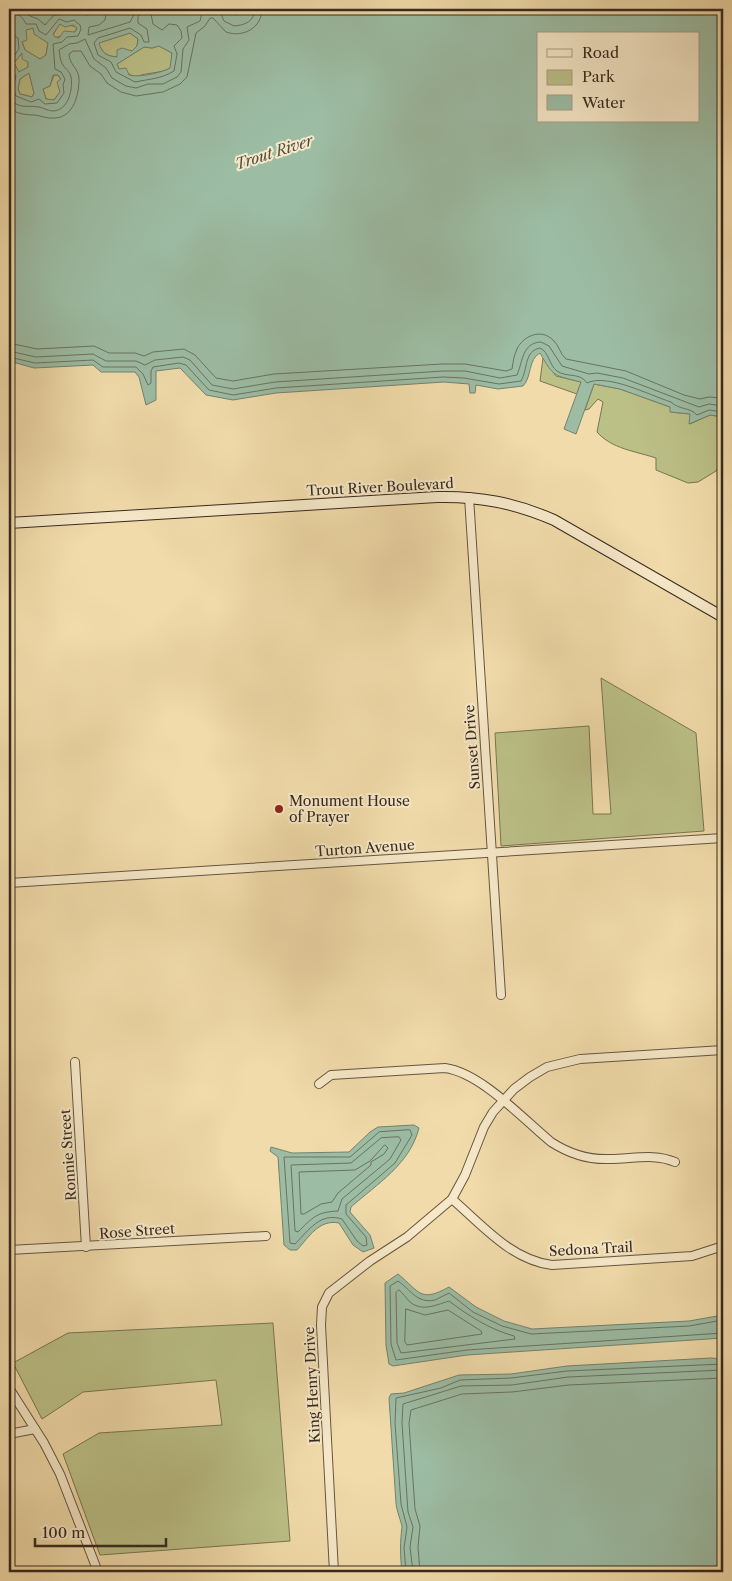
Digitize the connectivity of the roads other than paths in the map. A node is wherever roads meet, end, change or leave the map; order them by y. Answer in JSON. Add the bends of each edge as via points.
{"nodes":[{"id":1,"x":469,"y":497,"type":"junction"},
{"id":2,"x":9,"y":523,"type":"edge"},
{"id":3,"x":723,"y":617,"type":"edge"},
{"id":4,"x":723,"y":838,"type":"edge"},
{"id":5,"x":492,"y":852,"type":"junction"},
{"id":6,"x":9,"y":883,"type":"edge"},
{"id":7,"x":501,"y":995,"type":"dead end"},
{"id":8,"x":723,"y":1050,"type":"edge"},
{"id":9,"x":75,"y":1062,"type":"dead end"},
{"id":10,"x":320,"y":1084,"type":"dead end"},
{"id":11,"x":502,"y":1102,"type":"junction"},
{"id":12,"x":675,"y":1162,"type":"dead end"},
{"id":13,"x":452,"y":1199,"type":"junction"},
{"id":14,"x":266,"y":1236,"type":"dead end"},
{"id":15,"x":723,"y":1246,"type":"edge"},
{"id":16,"x":86,"y":1247,"type":"junction"},
{"id":17,"x":9,"y":1250,"type":"edge"},
{"id":18,"x":9,"y":1388,"type":"edge"},
{"id":19,"x":35,"y":1429,"type":"junction"},
{"id":20,"x":9,"y":1434,"type":"edge"},
{"id":21,"x":98,"y":1572,"type":"edge"},
{"id":22,"x":334,"y":1572,"type":"edge"}],
"edges":[{"from":1,"to":2,"type":"street","name":"Trout River Boulevard"},
{"from":1,"to":3,"type":"street","name":"Trout River Boulevard","via":[[512,504],[554,520]]},
{"from":1,"to":5,"type":"street","name":"Sunset Drive"},
{"from":4,"to":5,"type":"street","name":"Turton Avenue"},
{"from":5,"to":6,"type":"street","name":"Turton Avenue"},
{"from":5,"to":7,"type":"street","name":"Sunset Drive"},
{"from":8,"to":11,"type":"street","via":[[565,1062],[530,1076]]},
{"from":9,"to":16,"type":"street","name":"Ronnie Street"},
{"from":10,"to":11,"type":"street","via":[[331,1075],[445,1068],[466,1073]]},
{"from":11,"to":12,"type":"street","via":[[550,1142],[574,1154],[608,1159],[663,1156]]},
{"from":11,"to":13,"type":"street","via":[[484,1127]]},
{"from":13,"to":15,"type":"street","name":"Sedona Trail","via":[[514,1252],[537,1264],[677,1258]]},
{"from":13,"to":22,"type":"street","name":"King Henry Drive","via":[[328,1293],[322,1307],[323,1392]]},
{"from":14,"to":16,"type":"street","name":"Rose Street"},
{"from":16,"to":17,"type":"street","name":"Rose Street"},
{"from":18,"to":19,"type":"street"},
{"from":19,"to":20,"type":"street"},
{"from":19,"to":21,"type":"street","via":[[60,1474]]}]}
